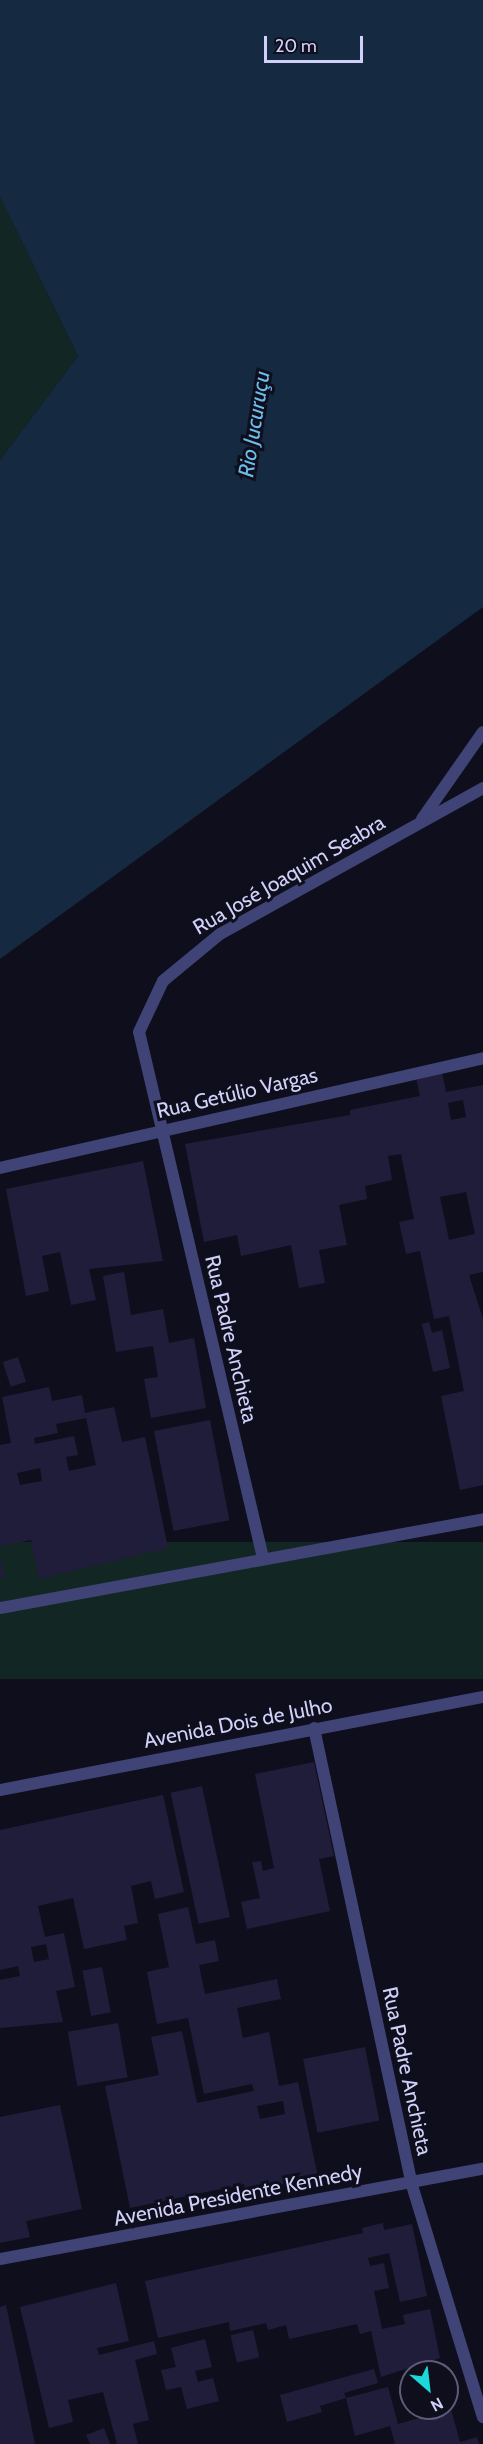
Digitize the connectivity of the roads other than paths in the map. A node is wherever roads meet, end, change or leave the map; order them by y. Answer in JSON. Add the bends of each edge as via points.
{"nodes":[{"id":1,"x":483,"y":732,"type":"edge"},
{"id":2,"x":483,"y":788,"type":"edge"},
{"id":3,"x":419,"y":822,"type":"junction"},
{"id":4,"x":483,"y":1058,"type":"edge"},
{"id":5,"x":161,"y":1130,"type":"junction"},
{"id":6,"x":0,"y":1168,"type":"edge"},
{"id":7,"x":483,"y":1519,"type":"edge"},
{"id":8,"x":263,"y":1558,"type":"junction"},
{"id":9,"x":0,"y":1608,"type":"edge"},
{"id":10,"x":483,"y":1697,"type":"edge"},
{"id":11,"x":314,"y":1728,"type":"junction"},
{"id":12,"x":0,"y":1790,"type":"edge"},
{"id":13,"x":483,"y":2169,"type":"edge"},
{"id":14,"x":411,"y":2182,"type":"junction"},
{"id":15,"x":0,"y":2259,"type":"edge"},
{"id":16,"x":483,"y":2417,"type":"edge"}],
"edges":[{"from":1,"to":3,"type":"street"},
{"from":2,"to":3,"type":"street","name":"Rua José Joaquim Seabra"},
{"from":3,"to":5,"type":"street","name":"Rua José Joaquim Seabra","via":[[220,934],[163,981],[139,1032]]},
{"from":4,"to":5,"type":"street","name":"Rua Getúlio Vargas"},
{"from":5,"to":6,"type":"street","name":"Rua Getúlio Vargas"},
{"from":5,"to":8,"type":"street","name":"Rua Padre Anchieta"},
{"from":7,"to":8,"type":"street"},
{"from":8,"to":9,"type":"street"},
{"from":10,"to":11,"type":"street","name":"Avenida Dois de Julho"},
{"from":11,"to":12,"type":"street","name":"Avenida Dois de Julho"},
{"from":11,"to":14,"type":"street","name":"Rua Padre Anchieta"},
{"from":13,"to":14,"type":"street","name":"Avenida Presidente Kennedy"},
{"from":14,"to":15,"type":"street","name":"Avenida Presidente Kennedy"},
{"from":14,"to":16,"type":"street","name":"Rua Padre Anchieta"}]}
